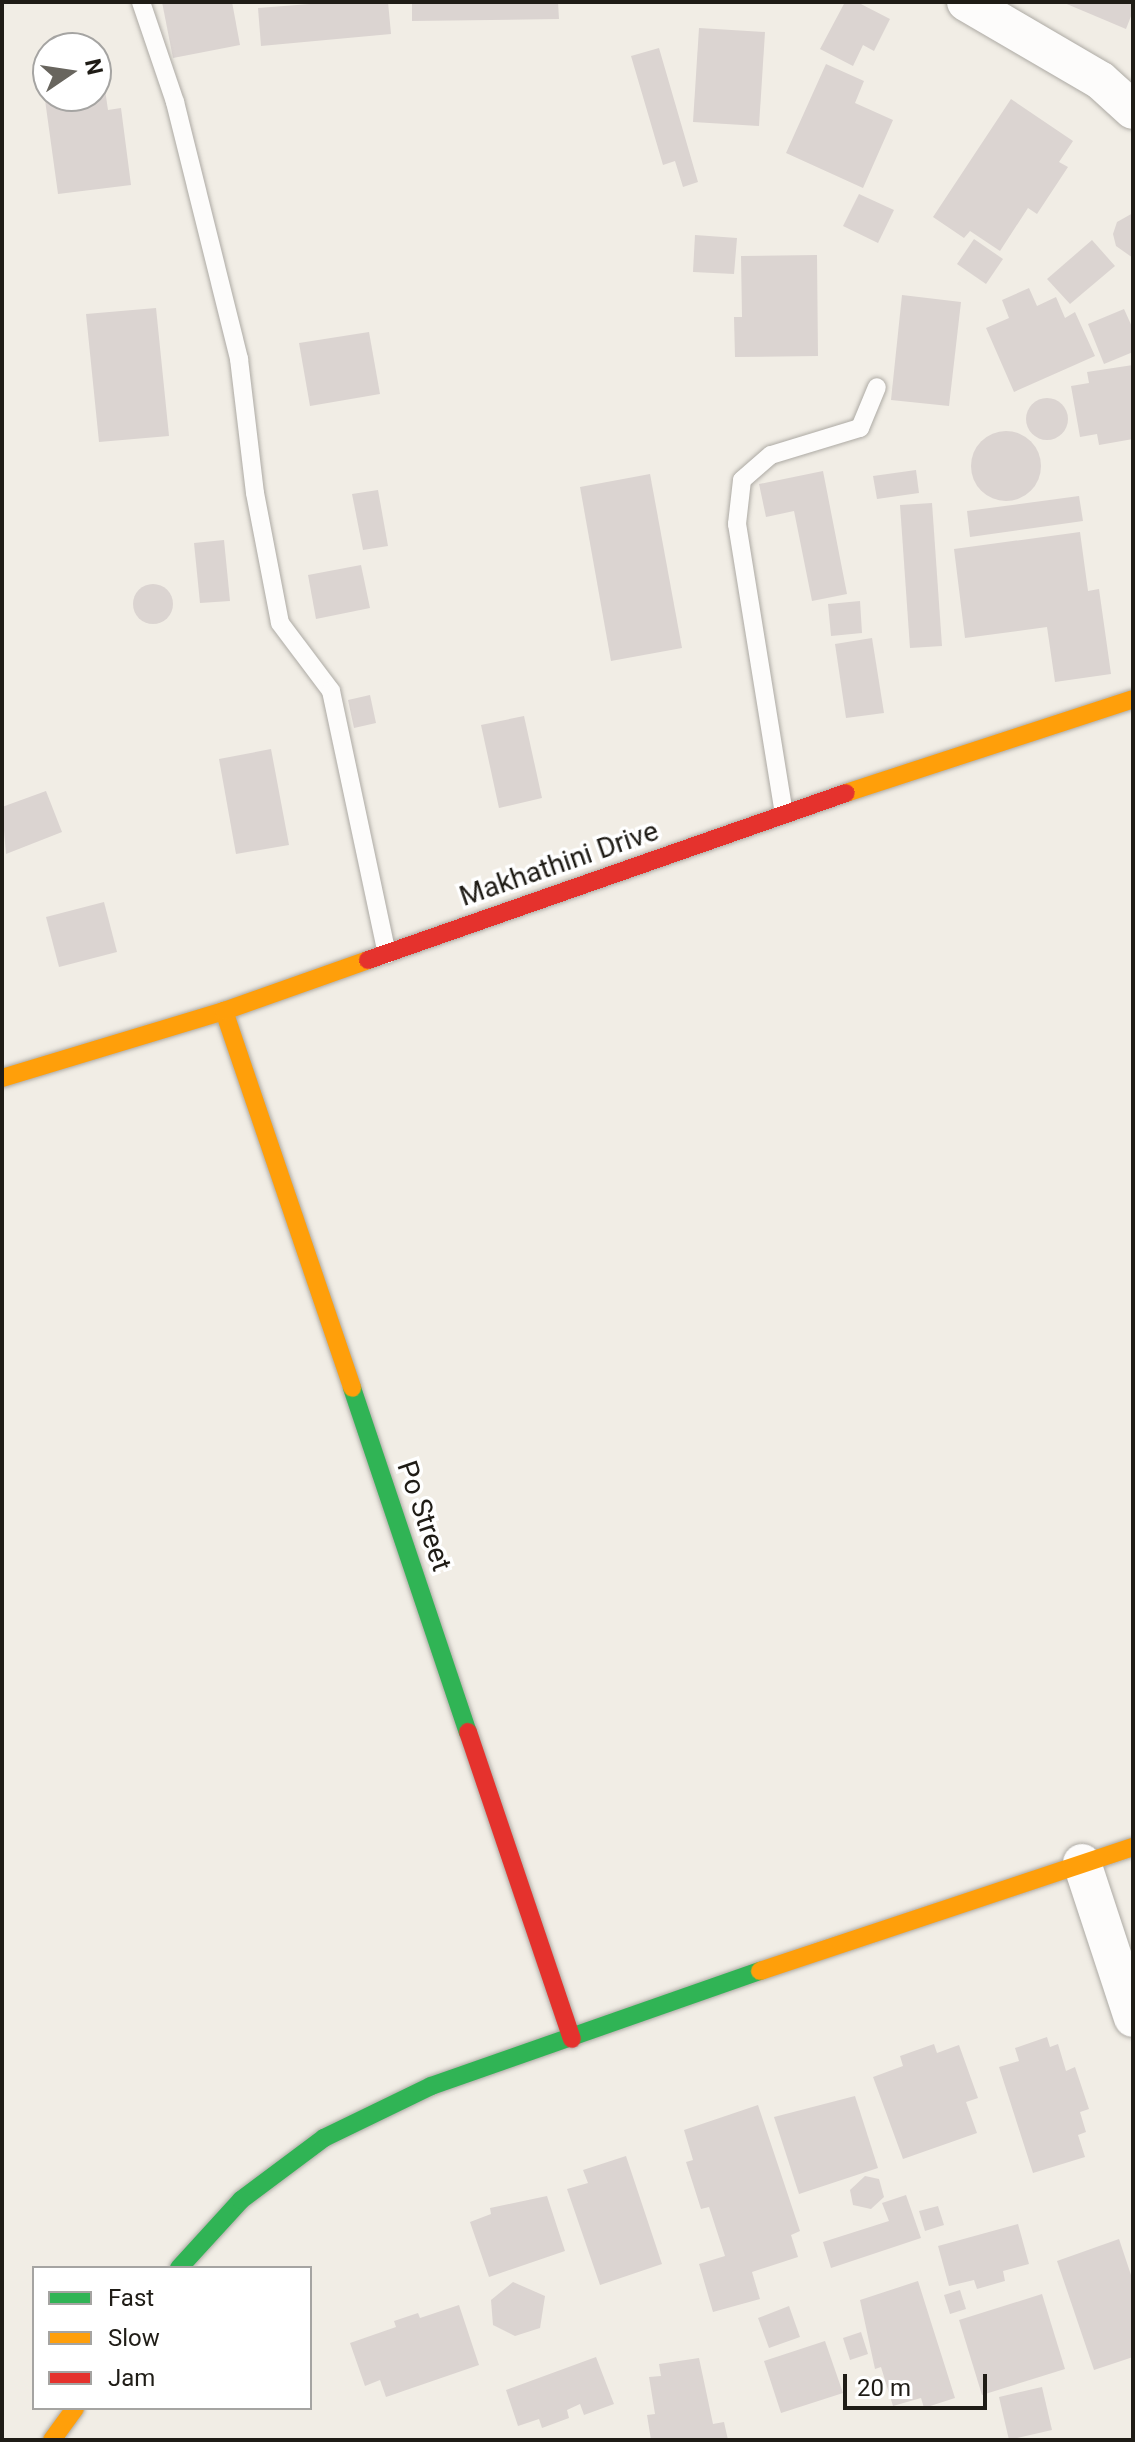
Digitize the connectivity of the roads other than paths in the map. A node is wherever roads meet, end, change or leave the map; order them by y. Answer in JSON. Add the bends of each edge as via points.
{"nodes":[{"id":1,"x":141,"y":2,"type":"edge"},
{"id":2,"x":966,"y":2,"type":"edge"},
{"id":3,"x":1133,"y":110,"type":"edge"},
{"id":4,"x":877,"y":387,"type":"dead end"},
{"id":5,"x":1133,"y":699,"type":"edge"},
{"id":6,"x":784,"y":814,"type":"junction"},
{"id":7,"x":387,"y":954,"type":"junction"},
{"id":8,"x":224,"y":1011,"type":"junction"},
{"id":9,"x":2,"y":1078,"type":"edge"},
{"id":10,"x":1133,"y":1847,"type":"edge"},
{"id":11,"x":1082,"y":1863,"type":"junction"},
{"id":12,"x":1133,"y":2018,"type":"edge"},
{"id":13,"x":572,"y":2039,"type":"junction"},
{"id":14,"x":181,"y":2266,"type":"edge"},
{"id":15,"x":74,"y":2410,"type":"edge"},
{"id":16,"x":52,"y":2440,"type":"edge"}],
"edges":[{"from":1,"to":7,"type":"lane","via":[[175,102],[239,359],[255,493],[280,623],[331,691]]},
{"from":2,"to":3,"type":"street","via":[[1101,81]]},
{"from":4,"to":6,"type":"lane","via":[[860,428],[771,455],[742,480],[737,524]]},
{"from":5,"to":6,"type":"street","name":"Makhathini Drive"},
{"from":6,"to":7,"type":"street","name":"Makhathini Drive"},
{"from":7,"to":8,"type":"street","name":"Makhathini Drive"},
{"from":8,"to":9,"type":"street","name":"Makhathini Drive"},
{"from":8,"to":13,"type":"street","name":"Po Street"},
{"from":10,"to":11,"type":"street"},
{"from":11,"to":12,"type":"street"},
{"from":11,"to":13,"type":"street"},
{"from":13,"to":14,"type":"street","via":[[431,2086],[324,2138],[241,2200]]},
{"from":15,"to":16,"type":"street"}]}
